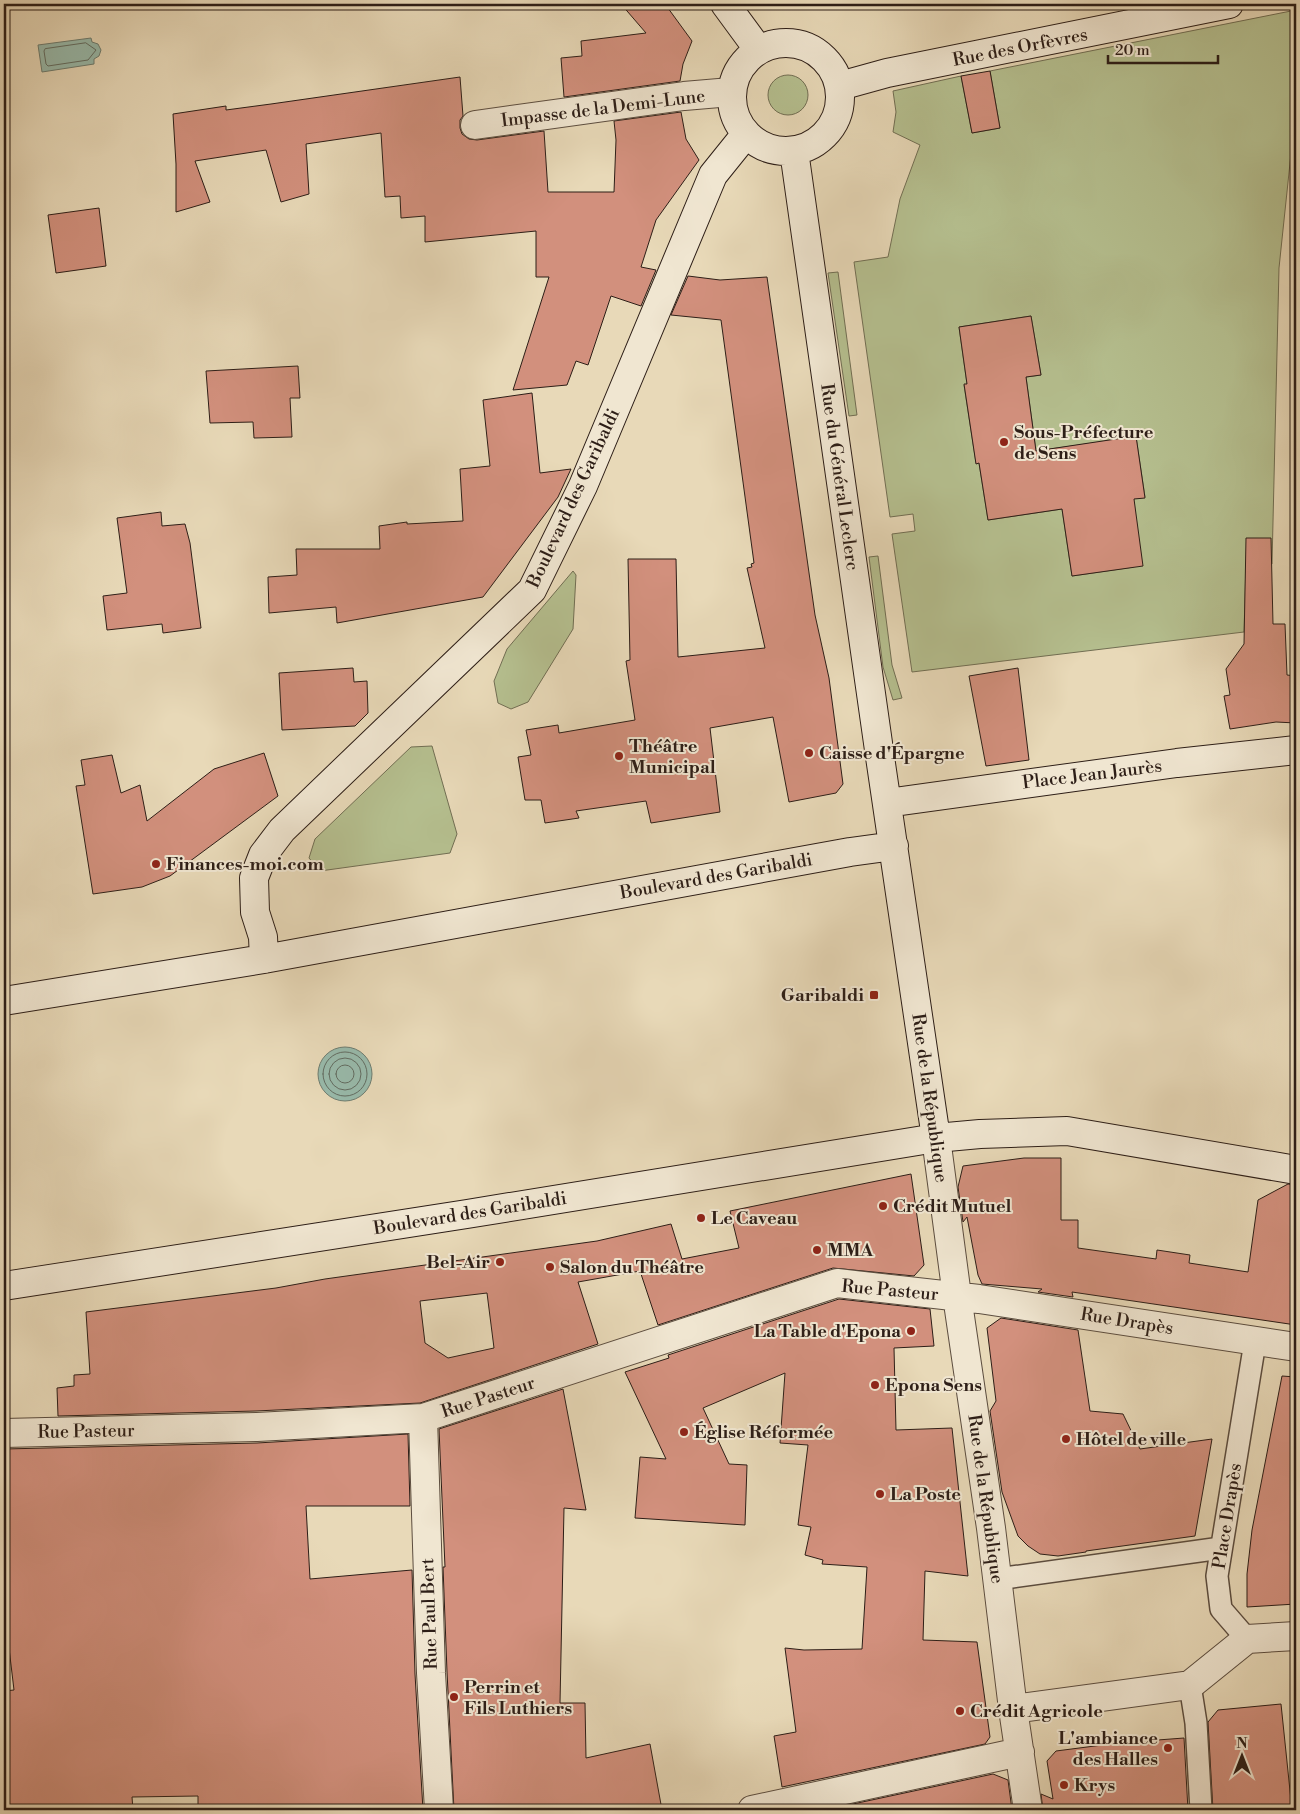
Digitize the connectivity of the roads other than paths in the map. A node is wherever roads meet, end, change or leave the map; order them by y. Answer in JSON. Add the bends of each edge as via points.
{"nodes":[{"id":1,"x":725,"y":4,"type":"edge"},
{"id":2,"x":1229,"y":4,"type":"edge"},
{"id":3,"x":758,"y":49,"type":"junction"},
{"id":4,"x":840,"y":86,"type":"junction"},
{"id":5,"x":731,"y":92,"type":"junction"},
{"id":6,"x":474,"y":125,"type":"dead end"},
{"id":7,"x":746,"y":134,"type":"junction"},
{"id":8,"x":794,"y":151,"type":"junction"},
{"id":9,"x":1296,"y":750,"type":"edge"},
{"id":10,"x":887,"y":803,"type":"junction"},
{"id":11,"x":894,"y":846,"type":"junction"},
{"id":12,"x":264,"y":959,"type":"junction"},
{"id":13,"x":4,"y":1001,"type":"edge"},
{"id":14,"x":936,"y":1138,"type":"junction"},
{"id":15,"x":1296,"y":1170,"type":"edge"},
{"id":16,"x":4,"y":1286,"type":"edge"},
{"id":17,"x":957,"y":1296,"type":"junction"},
{"id":18,"x":1256,"y":1342,"type":"junction"},
{"id":19,"x":1296,"y":1347,"type":"edge"},
{"id":20,"x":423,"y":1418,"type":"junction"},
{"id":21,"x":4,"y":1433,"type":"edge"},
{"id":22,"x":1221,"y":1548,"type":"junction"},
{"id":23,"x":998,"y":1579,"type":"junction"},
{"id":24,"x":1296,"y":1636,"type":"edge"},
{"id":25,"x":1247,"y":1639,"type":"junction"},
{"id":26,"x":1190,"y":1685,"type":"junction"},
{"id":27,"x":1013,"y":1709,"type":"junction"},
{"id":28,"x":1020,"y":1752,"type":"junction"},
{"id":29,"x":438,"y":1810,"type":"edge"},
{"id":30,"x":752,"y":1810,"type":"edge"},
{"id":31,"x":1028,"y":1810,"type":"edge"},
{"id":32,"x":1201,"y":1810,"type":"edge"}],
"edges":[{"from":1,"to":3,"type":"main road"},
{"from":2,"to":4,"type":"main road","name":"Rue des Orfèvres","via":[[887,73]]},
{"from":3,"to":4,"type":"main road","via":[[792,42],[809,47],[823,56],[834,70]]},
{"from":3,"to":5,"type":"main road","via":[[735,75]]},
{"from":4,"to":8,"type":"main road","via":[[841,104],[826,135]]},
{"from":5,"to":6,"type":"main road","name":"Impasse de la Demi-Lune"},
{"from":5,"to":7,"type":"main road","via":[[737,122]]},
{"from":7,"to":8,"type":"main road","via":[[760,145]]},
{"from":7,"to":12,"type":"main road","name":"Boulevard des Garibaldi","via":[[713,175],[583,486],[532,590],[282,830],[263,855],[254,878],[255,912],[263,937]]},
{"from":8,"to":10,"type":"main road","name":"Rue du Général Leclerc"},
{"from":9,"to":10,"type":"main road","name":"Place Jean Jaurès"},
{"from":10,"to":11,"type":"main road","name":"Rue de la République"},
{"from":11,"to":12,"type":"main road","name":"Boulevard des Garibaldi"},
{"from":11,"to":14,"type":"main road","name":"Rue de la République"},
{"from":12,"to":13,"type":"main road","name":"Boulevard des Garibaldi"},
{"from":14,"to":15,"type":"main road","via":[[1067,1131]]},
{"from":14,"to":16,"type":"main road","name":"Boulevard des Garibaldi"},
{"from":14,"to":17,"type":"main road","name":"Rue de la République"},
{"from":17,"to":18,"type":"main road","name":"Rue Drapès"},
{"from":17,"to":20,"type":"main road","name":"Rue Pasteur","via":[[837,1284]]},
{"from":17,"to":23,"type":"main road","name":"Rue de la République"},
{"from":18,"to":19,"type":"main road","name":"Rue Drapès"},
{"from":18,"to":22,"type":"street","name":"Place Drapès"},
{"from":20,"to":21,"type":"main road","name":"Rue Pasteur","via":[[257,1427]]},
{"from":20,"to":29,"type":"main road","name":"Rue Paul Bert"},
{"from":22,"to":23,"type":"street"},
{"from":22,"to":25,"type":"street","name":"Place Drapès","via":[[1216,1576],[1221,1609]]},
{"from":23,"to":27,"type":"main road","name":"Rue de la République"},
{"from":24,"to":25,"type":"main road"},
{"from":25,"to":26,"type":"main road"},
{"from":26,"to":27,"type":"main road"},
{"from":26,"to":32,"type":"street"},
{"from":27,"to":28,"type":"main road","name":"Rue de la République"},
{"from":28,"to":30,"type":"main road"},
{"from":28,"to":31,"type":"main road","name":"Rue de la République"}]}
